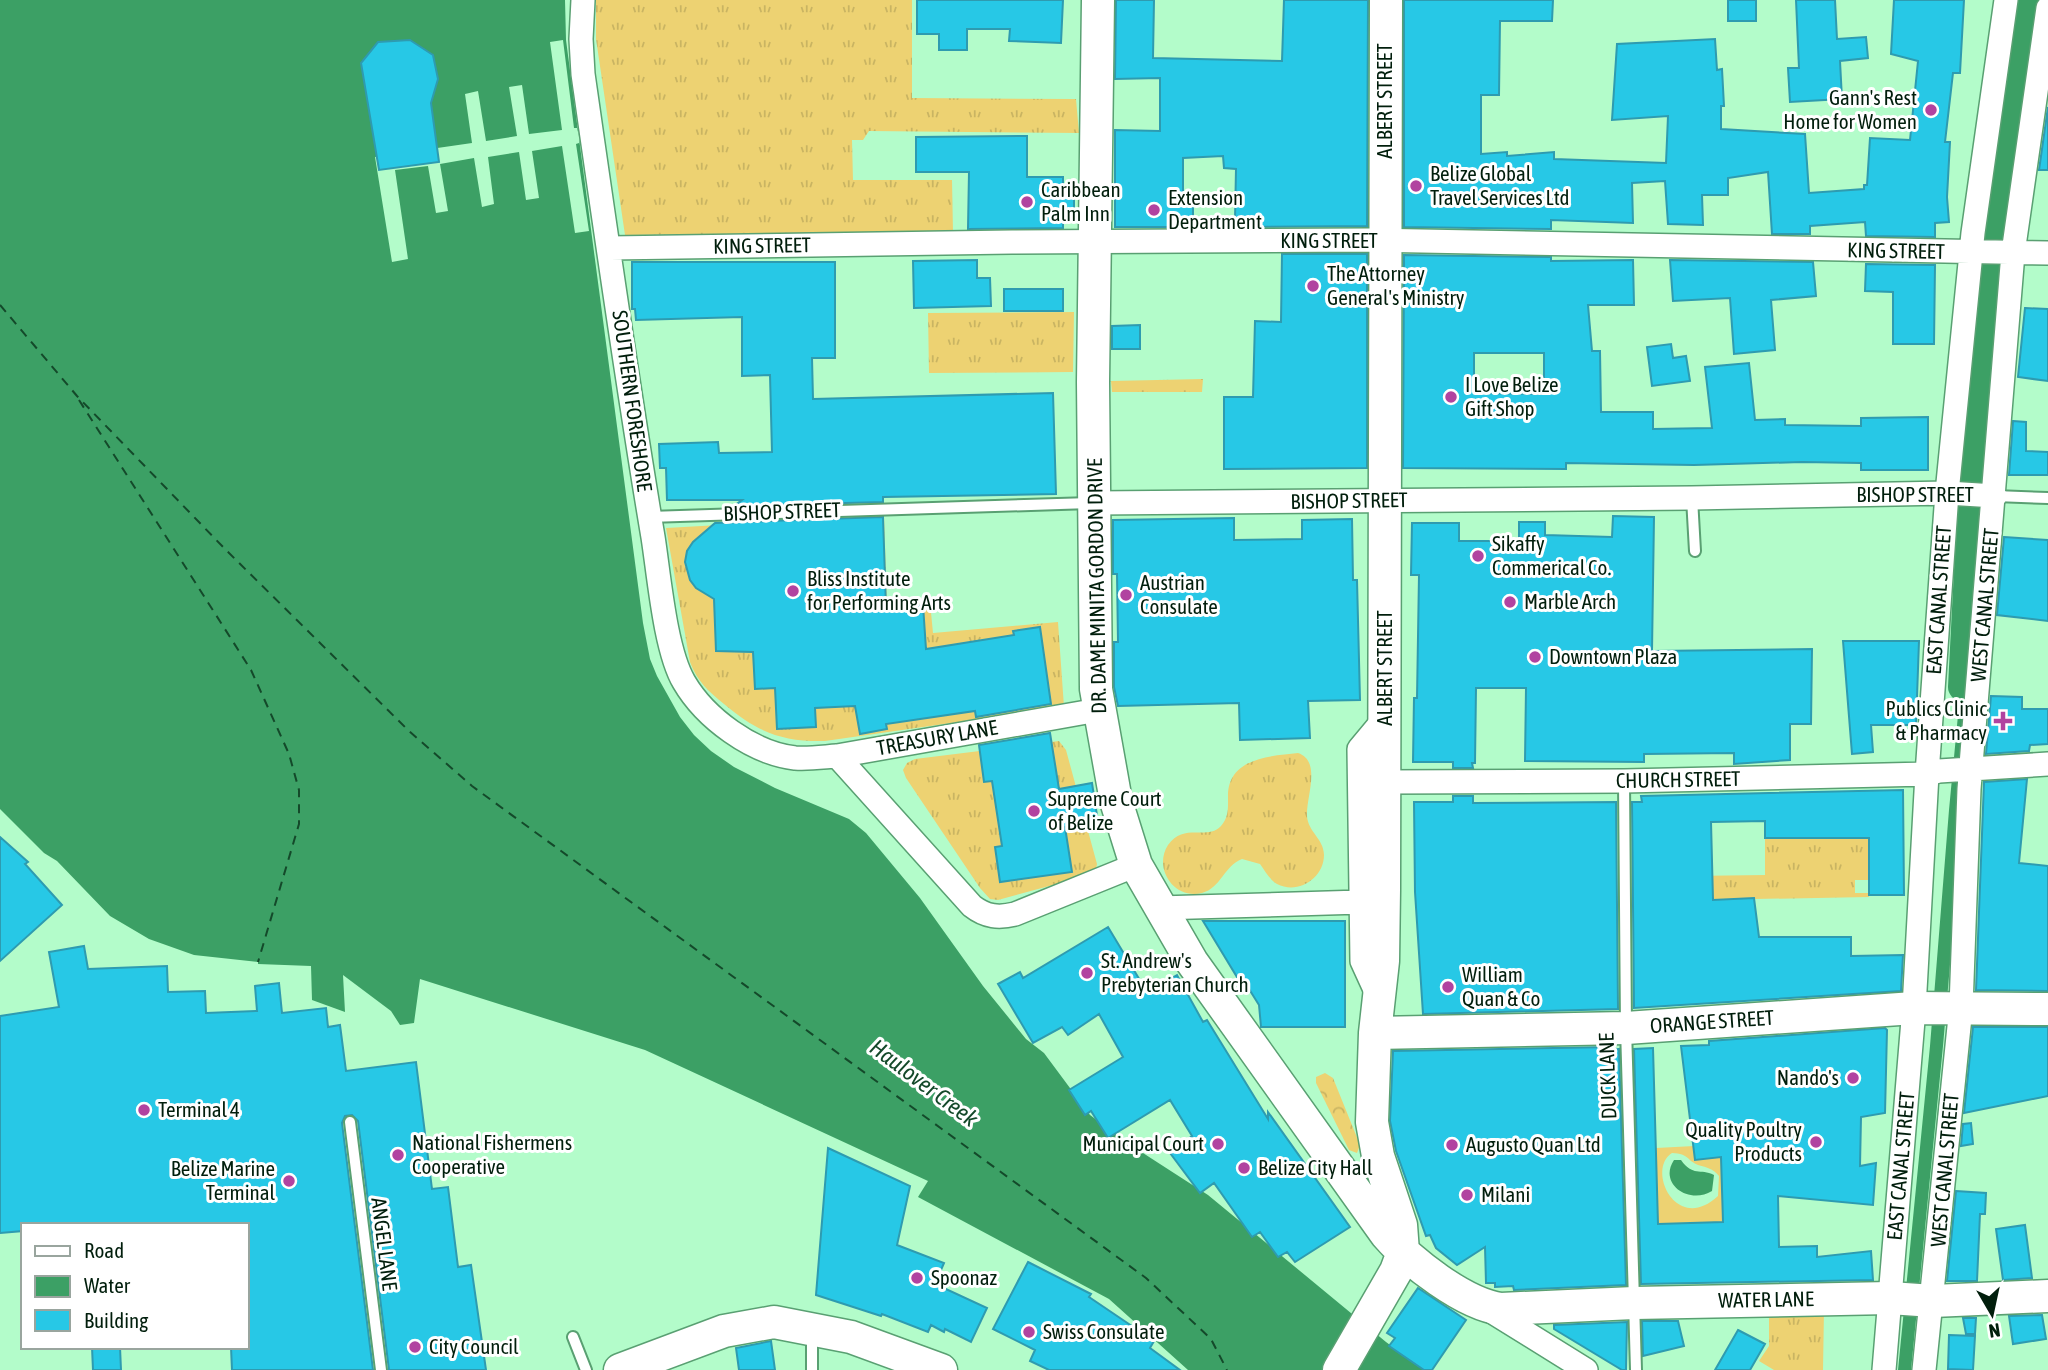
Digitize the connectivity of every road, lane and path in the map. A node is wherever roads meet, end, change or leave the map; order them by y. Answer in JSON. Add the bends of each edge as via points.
{"nodes":[{"id":1,"x":583,"y":0,"type":"edge"},
{"id":2,"x":1098,"y":0,"type":"edge"},
{"id":3,"x":1385,"y":0,"type":"edge"},
{"id":4,"x":2006,"y":0,"type":"edge"},
{"id":5,"x":2048,"y":8,"type":"edge"},
{"id":6,"x":1384,"y":241,"type":"junction"},
{"id":7,"x":1095,"y":242,"type":"junction"},
{"id":8,"x":610,"y":248,"type":"junction"},
{"id":9,"x":1991,"y":253,"type":"junction"},
{"id":10,"x":2048,"y":253,"type":"edge"},
{"id":11,"x":1970,"y":494,"type":"junction"},
{"id":12,"x":1692,"y":498,"type":"junction"},
{"id":13,"x":2048,"y":498,"type":"edge"},
{"id":14,"x":1386,"y":500,"type":"junction"},
{"id":15,"x":1095,"y":503,"type":"junction"},
{"id":16,"x":649,"y":517,"type":"junction"},
{"id":17,"x":1695,"y":551,"type":"dead end"},
{"id":18,"x":1098,"y":710,"type":"junction"},
{"id":19,"x":1384,"y":719,"type":"junction"},
{"id":20,"x":775,"y":754,"type":"joint"},
{"id":21,"x":837,"y":756,"type":"junction"},
{"id":22,"x":2048,"y":764,"type":"edge"},
{"id":23,"x":1949,"y":771,"type":"junction"},
{"id":24,"x":1624,"y":781,"type":"junction"},
{"id":25,"x":1384,"y":782,"type":"junction"},
{"id":26,"x":1136,"y":864,"type":"junction"},
{"id":27,"x":1361,"y":902,"type":"junction"},
{"id":28,"x":1159,"y":908,"type":"junction"},
{"id":29,"x":1378,"y":996,"type":"junction"},
{"id":30,"x":1939,"y":1008,"type":"junction"},
{"id":31,"x":2048,"y":1009,"type":"edge"},
{"id":32,"x":1626,"y":1028,"type":"junction"},
{"id":33,"x":1375,"y":1032,"type":"junction"},
{"id":34,"x":350,"y":1122,"type":"dead end"},
{"id":35,"x":1403,"y":1252,"type":"junction"},
{"id":36,"x":2048,"y":1296,"type":"edge"},
{"id":37,"x":1912,"y":1299,"type":"junction"},
{"id":38,"x":1634,"y":1303,"type":"junction"},
{"id":39,"x":1483,"y":1306,"type":"junction"},
{"id":40,"x":812,"y":1328,"type":"junction"},
{"id":41,"x":573,"y":1337,"type":"dead end"},
{"id":42,"x":381,"y":1370,"type":"edge"},
{"id":43,"x":586,"y":1370,"type":"edge"},
{"id":44,"x":620,"y":1370,"type":"edge"},
{"id":45,"x":812,"y":1370,"type":"edge"},
{"id":46,"x":941,"y":1370,"type":"edge"},
{"id":47,"x":1339,"y":1370,"type":"edge"},
{"id":48,"x":1586,"y":1370,"type":"edge"},
{"id":49,"x":1636,"y":1370,"type":"edge"},
{"id":50,"x":1884,"y":1370,"type":"edge"},
{"id":51,"x":1924,"y":1370,"type":"edge"}],
"edges":[{"from":1,"to":8,"type":"street","name":"SOUTHERN FORESHORE","via":[[583,74]]},
{"from":2,"to":7,"type":"main road","name":"DR. DAME MINITA GORDON DRIVE"},
{"from":3,"to":6,"type":"main road","name":"ALBERT STREET"},
{"from":4,"to":9,"type":"street","name":"EAST CANAL STREET"},
{"from":5,"to":9,"type":"street","name":"WEST CANAL STREET"},
{"from":6,"to":7,"type":"street","name":"KING STREET"},
{"from":6,"to":9,"type":"street","name":"KING STREET"},
{"from":6,"to":14,"type":"main road","name":"ALBERT STREET"},
{"from":7,"to":8,"type":"street","name":"KING STREET"},
{"from":7,"to":15,"type":"main road","name":"DR. DAME MINITA GORDON DRIVE"},
{"from":8,"to":16,"type":"street","name":"SOUTHERN FORESHORE"},
{"from":9,"to":10,"type":"street","name":"KING STREET"},
{"from":9,"to":11,"type":"street","name":"EAST CANAL STREET"},
{"from":9,"to":11,"type":"street","name":"WEST CANAL STREET"},
{"from":11,"to":12,"type":"street","name":"BISHOP STREET"},
{"from":11,"to":13,"type":"lane","name":"BISHOP STREET"},
{"from":11,"to":23,"type":"street","name":"EAST CANAL STREET"},
{"from":11,"to":23,"type":"street","name":"WEST CANAL STREET"},
{"from":12,"to":14,"type":"street","name":"BISHOP STREET"},
{"from":12,"to":17,"type":"lane"},
{"from":14,"to":15,"type":"street","name":"BISHOP STREET"},
{"from":14,"to":19,"type":"main road","name":"ALBERT STREET"},
{"from":15,"to":16,"type":"lane","name":"BISHOP STREET"},
{"from":15,"to":18,"type":"main road","name":"DR. DAME MINITA GORDON DRIVE"},
{"from":16,"to":20,"type":"street","name":"SOUTHERN FORESHORE","via":[[671,648],[684,682],[725,726]]},
{"from":18,"to":21,"type":"street","name":"TREASURY LANE"},
{"from":18,"to":26,"type":"main road","name":"DR. DAME MINITA GORDON DRIVE","via":[[1121,822]]},
{"from":19,"to":25,"type":"main road","name":"ALBERT STREET"},
{"from":19,"to":27,"type":"street","via":[[1359,749]]},
{"from":20,"to":21,"type":"street","name":"TREASURY LANE"},
{"from":21,"to":26,"type":"street","via":[[972,906],[988,915],[1015,914]]},
{"from":22,"to":23,"type":"street","name":"CHURCH STREET"},
{"from":23,"to":24,"type":"street","name":"CHURCH STREET"},
{"from":23,"to":30,"type":"street","name":"EAST CANAL STREET"},
{"from":23,"to":30,"type":"street","name":"WEST CANAL STREET"},
{"from":24,"to":25,"type":"street","name":"CHURCH STREET"},
{"from":24,"to":32,"type":"lane","name":"DUCK LANE"},
{"from":25,"to":29,"type":"main road","name":"ALBERT STREET"},
{"from":26,"to":28,"type":"main road","name":"DR. DAME MINITA GORDON DRIVE"},
{"from":27,"to":28,"type":"street"},
{"from":27,"to":29,"type":"street","via":[[1362,961]]},
{"from":28,"to":35,"type":"main road","name":"DR. DAME MINITA GORDON DRIVE","via":[[1192,962]]},
{"from":29,"to":33,"type":"main road","name":"ALBERT STREET"},
{"from":30,"to":31,"type":"main road","name":"ORANGE STREET"},
{"from":30,"to":32,"type":"main road","name":"ORANGE STREET"},
{"from":30,"to":37,"type":"street","name":"EAST CANAL STREET"},
{"from":30,"to":37,"type":"street","name":"WEST CANAL STREET"},
{"from":32,"to":33,"type":"main road","name":"ORANGE STREET"},
{"from":32,"to":38,"type":"lane","name":"DUCK LANE"},
{"from":33,"to":35,"type":"main road","name":"ALBERT STREET","via":[[1372,1122],[1401,1225]]},
{"from":34,"to":42,"type":"lane","name":"ANGEL LANE"},
{"from":35,"to":39,"type":"main road","name":"DR. DAME MINITA GORDON DRIVE"},
{"from":35,"to":47,"type":"main road"},
{"from":36,"to":37,"type":"main road","name":"WATER LANE"},
{"from":37,"to":38,"type":"main road","name":"WATER LANE"},
{"from":37,"to":50,"type":"street","name":"EAST CANAL STREET"},
{"from":37,"to":51,"type":"street","name":"WEST CANAL STREET"},
{"from":38,"to":39,"type":"main road","name":"WATER LANE","via":[[1510,1310]]},
{"from":38,"to":49,"type":"lane","name":"DUCK LANE"},
{"from":39,"to":48,"type":"street"},
{"from":40,"to":44,"type":"main road","via":[[774,1322],[724,1331]]},
{"from":40,"to":45,"type":"lane"},
{"from":40,"to":46,"type":"main road","via":[[851,1336]]},
{"from":41,"to":43,"type":"lane"}]}
